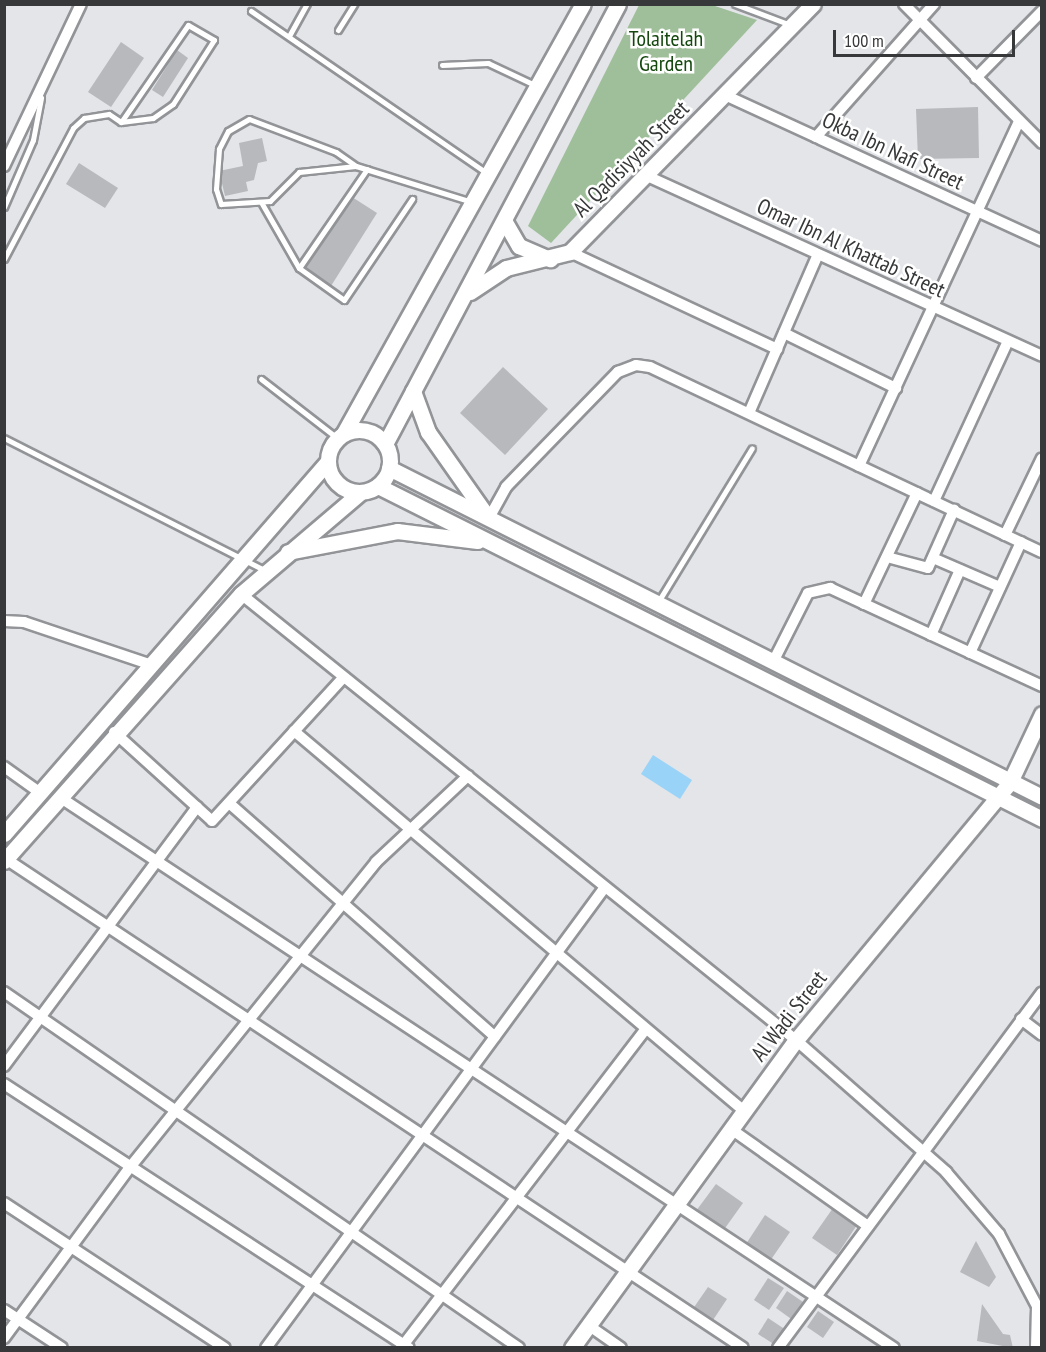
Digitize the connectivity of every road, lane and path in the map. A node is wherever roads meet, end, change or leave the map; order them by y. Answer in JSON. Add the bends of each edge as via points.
{"nodes":[{"id":1,"x":81,"y":4,"type":"edge"},
{"id":2,"x":307,"y":4,"type":"edge"},
{"id":3,"x":583,"y":4,"type":"edge"},
{"id":4,"x":618,"y":4,"type":"edge"},
{"id":5,"x":735,"y":4,"type":"edge"},
{"id":6,"x":813,"y":4,"type":"edge"},
{"id":7,"x":904,"y":4,"type":"edge"},
{"id":8,"x":934,"y":4,"type":"edge"},
{"id":9,"x":353,"y":5,"type":"edge"},
{"id":10,"x":251,"y":11,"type":"dead end"},
{"id":11,"x":1041,"y":11,"type":"edge"},
{"id":12,"x":920,"y":20,"type":"junction"},
{"id":13,"x":793,"y":26,"type":"junction"},
{"id":14,"x":338,"y":30,"type":"dead end"},
{"id":15,"x":289,"y":36,"type":"junction"},
{"id":16,"x":442,"y":65,"type":"dead end"},
{"id":17,"x":976,"y":78,"type":"junction"},
{"id":18,"x":538,"y":87,"type":"junction"},
{"id":19,"x":41,"y":93,"type":"junction"},
{"id":20,"x":727,"y":96,"type":"junction"},
{"id":21,"x":1019,"y":122,"type":"junction"},
{"id":22,"x":121,"y":123,"type":"junction"},
{"id":23,"x":816,"y":137,"type":"junction"},
{"id":24,"x":1041,"y":143,"type":"edge"},
{"id":25,"x":4,"y":166,"type":"edge"},
{"id":26,"x":356,"y":166,"type":"junction"},
{"id":27,"x":367,"y":170,"type":"junction"},
{"id":28,"x":491,"y":175,"type":"junction"},
{"id":29,"x":645,"y":175,"type":"junction"},
{"id":30,"x":412,"y":199,"type":"dead end"},
{"id":31,"x":261,"y":202,"type":"junction"},
{"id":32,"x":476,"y":203,"type":"junction"},
{"id":33,"x":4,"y":207,"type":"edge"},
{"id":34,"x":976,"y":211,"type":"junction"},
{"id":35,"x":505,"y":222,"type":"junction"},
{"id":36,"x":1041,"y":242,"type":"edge"},
{"id":37,"x":570,"y":252,"type":"junction"},
{"id":38,"x":818,"y":254,"type":"junction"},
{"id":39,"x":4,"y":259,"type":"edge"},
{"id":40,"x":550,"y":259,"type":"junction"},
{"id":41,"x":299,"y":268,"type":"junction"},
{"id":42,"x":465,"y":295,"type":"junction"},
{"id":43,"x":933,"y":307,"type":"junction"},
{"id":44,"x":784,"y":333,"type":"junction"},
{"id":45,"x":1008,"y":341,"type":"junction"},
{"id":46,"x":777,"y":349,"type":"junction"},
{"id":47,"x":1041,"y":356,"type":"edge"},
{"id":48,"x":261,"y":379,"type":"dead end"},
{"id":49,"x":896,"y":387,"type":"junction"},
{"id":50,"x":413,"y":391,"type":"junction"},
{"id":51,"x":748,"y":413,"type":"junction"},
{"id":52,"x":340,"y":436,"type":"junction"},
{"id":53,"x":4,"y":438,"type":"edge"},
{"id":54,"x":385,"y":444,"type":"junction"},
{"id":55,"x":752,"y":448,"type":"dead end"},
{"id":56,"x":1041,"y":458,"type":"edge"},
{"id":57,"x":327,"y":463,"type":"junction"},
{"id":58,"x":859,"y":466,"type":"junction"},
{"id":59,"x":389,"y":468,"type":"junction"},
{"id":60,"x":378,"y":486,"type":"junction"},
{"id":61,"x":361,"y":492,"type":"junction"},
{"id":62,"x":917,"y":493,"type":"junction"},
{"id":63,"x":934,"y":501,"type":"junction"},
{"id":64,"x":954,"y":510,"type":"junction"},
{"id":65,"x":489,"y":518,"type":"junction"},
{"id":66,"x":1005,"y":534,"type":"junction"},
{"id":67,"x":1021,"y":542,"type":"junction"},
{"id":68,"x":500,"y":546,"type":"junction"},
{"id":69,"x":1041,"y":552,"type":"edge"},
{"id":70,"x":285,"y":553,"type":"junction"},
{"id":71,"x":887,"y":557,"type":"junction"},
{"id":72,"x":933,"y":558,"type":"junction"},
{"id":73,"x":244,"y":561,"type":"junction"},
{"id":74,"x":960,"y":570,"type":"junction"},
{"id":75,"x":266,"y":571,"type":"junction"},
{"id":76,"x":1000,"y":587,"type":"junction"},
{"id":77,"x":241,"y":594,"type":"junction"},
{"id":78,"x":657,"y":603,"type":"junction"},
{"id":79,"x":864,"y":604,"type":"junction"},
{"id":80,"x":4,"y":621,"type":"edge"},
{"id":81,"x":931,"y":635,"type":"junction"},
{"id":82,"x":970,"y":653,"type":"junction"},
{"id":83,"x":773,"y":662,"type":"junction"},
{"id":84,"x":152,"y":665,"type":"junction"},
{"id":85,"x":344,"y":677,"type":"junction"},
{"id":86,"x":1041,"y":687,"type":"edge"},
{"id":87,"x":1041,"y":714,"type":"edge"},
{"id":88,"x":294,"y":731,"type":"junction"},
{"id":89,"x":114,"y":732,"type":"junction"},
{"id":90,"x":4,"y":767,"type":"edge"},
{"id":91,"x":468,"y":776,"type":"junction"},
{"id":92,"x":1010,"y":782,"type":"junction"},
{"id":93,"x":39,"y":792,"type":"junction"},
{"id":94,"x":998,"y":797,"type":"junction"},
{"id":95,"x":1041,"y":797,"type":"edge"},
{"id":96,"x":61,"y":798,"type":"junction"},
{"id":97,"x":229,"y":803,"type":"junction"},
{"id":98,"x":197,"y":807,"type":"junction"},
{"id":99,"x":1041,"y":819,"type":"edge"},
{"id":100,"x":409,"y":829,"type":"junction"},
{"id":101,"x":4,"y":834,"type":"edge"},
{"id":102,"x":5,"y":860,"type":"edge"},
{"id":103,"x":156,"y":861,"type":"junction"},
{"id":104,"x":605,"y":886,"type":"junction"},
{"id":105,"x":343,"y":903,"type":"junction"},
{"id":106,"x":108,"y":926,"type":"junction"},
{"id":107,"x":555,"y":954,"type":"junction"},
{"id":108,"x":300,"y":956,"type":"junction"},
{"id":109,"x":4,"y":992,"type":"edge"},
{"id":110,"x":1041,"y":992,"type":"edge"},
{"id":111,"x":41,"y":1017,"type":"junction"},
{"id":112,"x":1021,"y":1019,"type":"junction"},
{"id":113,"x":249,"y":1020,"type":"junction"},
{"id":114,"x":645,"y":1030,"type":"junction"},
{"id":115,"x":1041,"y":1035,"type":"edge"},
{"id":116,"x":495,"y":1037,"type":"junction"},
{"id":117,"x":796,"y":1040,"type":"junction"},
{"id":118,"x":4,"y":1066,"type":"edge"},
{"id":119,"x":471,"y":1069,"type":"junction"},
{"id":120,"x":4,"y":1084,"type":"edge"},
{"id":121,"x":744,"y":1111,"type":"junction"},
{"id":122,"x":178,"y":1112,"type":"junction"},
{"id":123,"x":731,"y":1129,"type":"junction"},
{"id":124,"x":568,"y":1132,"type":"junction"},
{"id":125,"x":422,"y":1135,"type":"junction"},
{"id":126,"x":921,"y":1153,"type":"junction"},
{"id":127,"x":131,"y":1167,"type":"junction"},
{"id":128,"x":518,"y":1198,"type":"junction"},
{"id":129,"x":4,"y":1203,"type":"edge"},
{"id":130,"x":676,"y":1204,"type":"junction"},
{"id":131,"x":868,"y":1226,"type":"junction"},
{"id":132,"x":352,"y":1232,"type":"junction"},
{"id":133,"x":73,"y":1248,"type":"junction"},
{"id":134,"x":627,"y":1271,"type":"junction"},
{"id":135,"x":310,"y":1283,"type":"junction"},
{"id":136,"x":444,"y":1296,"type":"junction"},
{"id":137,"x":817,"y":1297,"type":"junction"},
{"id":138,"x":1039,"y":1302,"type":"edge"},
{"id":139,"x":4,"y":1310,"type":"edge"},
{"id":140,"x":19,"y":1319,"type":"junction"},
{"id":141,"x":588,"y":1325,"type":"junction"},
{"id":142,"x":4,"y":1338,"type":"edge"},
{"id":143,"x":404,"y":1346,"type":"edge"},
{"id":144,"x":62,"y":1347,"type":"edge"},
{"id":145,"x":225,"y":1347,"type":"edge"},
{"id":146,"x":266,"y":1347,"type":"edge"},
{"id":147,"x":519,"y":1347,"type":"edge"},
{"id":148,"x":572,"y":1347,"type":"edge"},
{"id":149,"x":621,"y":1347,"type":"edge"},
{"id":150,"x":743,"y":1347,"type":"edge"},
{"id":151,"x":778,"y":1347,"type":"edge"},
{"id":152,"x":894,"y":1347,"type":"edge"},
{"id":153,"x":1036,"y":1347,"type":"edge"}],
"edges":[{"from":1,"to":19,"type":"street"},
{"from":2,"to":15,"type":"lane"},
{"from":3,"to":18,"type":"main road"},
{"from":4,"to":35,"type":"main road"},
{"from":5,"to":13,"type":"lane"},
{"from":6,"to":13,"type":"main road","name":"Al Qadisiyyah Street"},
{"from":7,"to":12,"type":"street"},
{"from":8,"to":12,"type":"street"},
{"from":9,"to":14,"type":"lane"},
{"from":10,"to":15,"type":"lane"},
{"from":11,"to":17,"type":"street"},
{"from":12,"to":17,"type":"street"},
{"from":12,"to":23,"type":"street"},
{"from":13,"to":20,"type":"main road","name":"Al Qadisiyyah Street"},
{"from":15,"to":28,"type":"lane"},
{"from":16,"to":18,"type":"lane","via":[[488,63]]},
{"from":17,"to":21,"type":"street"},
{"from":18,"to":28,"type":"main road"},
{"from":19,"to":25,"type":"street"},
{"from":19,"to":33,"type":"lane","via":[[33,140]]},
{"from":20,"to":23,"type":"street","name":"Okba Ibn Nafi Street"},
{"from":20,"to":29,"type":"main road","name":"Al Qadisiyyah Street"},
{"from":21,"to":24,"type":"street"},
{"from":21,"to":34,"type":"street"},
{"from":22,"to":22,"type":"lane","via":[[188,25],[214,40],[173,104],[153,118]]},
{"from":22,"to":39,"type":"lane","via":[[109,114],[84,118],[73,128]]},
{"from":23,"to":34,"type":"street","name":"Okba Ibn Nafi Street"},
{"from":26,"to":27,"type":"lane"},
{"from":26,"to":31,"type":"lane","via":[[299,172],[286,189]]},
{"from":26,"to":31,"type":"lane","via":[[336,152],[249,119],[228,131],[219,149],[216,189],[221,204]]},
{"from":27,"to":32,"type":"lane"},
{"from":27,"to":41,"type":"lane"},
{"from":28,"to":32,"type":"main road"},
{"from":29,"to":37,"type":"main road","name":"Al Qadisiyyah Street"},
{"from":29,"to":38,"type":"street","name":"Omar Ibn Al Khattab Street"},
{"from":30,"to":41,"type":"lane","via":[[344,300]]},
{"from":31,"to":41,"type":"lane"},
{"from":32,"to":52,"type":"main road"},
{"from":34,"to":36,"type":"street","name":"Okba Ibn Nafi Street"},
{"from":34,"to":43,"type":"street"},
{"from":35,"to":40,"type":"main road","via":[[519,246]]},
{"from":35,"to":42,"type":"main road"},
{"from":37,"to":40,"type":"main road","name":"Al Qadisiyyah Street"},
{"from":37,"to":46,"type":"street"},
{"from":38,"to":43,"type":"street","name":"Omar Ibn Al Khattab Street"},
{"from":38,"to":44,"type":"street"},
{"from":40,"to":42,"type":"main road","name":"Al Qadisiyyah Street","via":[[506,268]]},
{"from":42,"to":50,"type":"main road"},
{"from":43,"to":45,"type":"street","name":"Omar Ibn Al Khattab Street"},
{"from":43,"to":49,"type":"street"},
{"from":44,"to":46,"type":"street"},
{"from":44,"to":49,"type":"street"},
{"from":45,"to":47,"type":"street","name":"Omar Ibn Al Khattab Street"},
{"from":45,"to":63,"type":"street"},
{"from":46,"to":51,"type":"street"},
{"from":48,"to":52,"type":"lane"},
{"from":49,"to":58,"type":"street"},
{"from":50,"to":54,"type":"main road"},
{"from":50,"to":65,"type":"main road","via":[[449,466]]},
{"from":51,"to":58,"type":"street"},
{"from":51,"to":65,"type":"street","via":[[650,367],[618,372],[506,487]]},
{"from":52,"to":54,"type":"main road","via":[[362,430]]},
{"from":52,"to":57,"type":"main road"},
{"from":53,"to":73,"type":"lane"},
{"from":54,"to":59,"type":"main road"},
{"from":55,"to":78,"type":"lane"},
{"from":56,"to":66,"type":"street"},
{"from":57,"to":61,"type":"main road","via":[[335,481]]},
{"from":57,"to":73,"type":"main road"},
{"from":58,"to":62,"type":"street"},
{"from":59,"to":60,"type":"main road"},
{"from":59,"to":65,"type":"main road"},
{"from":60,"to":61,"type":"main road"},
{"from":60,"to":68,"type":"main road"},
{"from":61,"to":70,"type":"main road"},
{"from":62,"to":63,"type":"street"},
{"from":62,"to":71,"type":"street"},
{"from":63,"to":64,"type":"street"},
{"from":64,"to":66,"type":"street"},
{"from":64,"to":72,"type":"street"},
{"from":65,"to":78,"type":"main road"},
{"from":66,"to":67,"type":"street"},
{"from":67,"to":69,"type":"street"},
{"from":67,"to":76,"type":"street"},
{"from":68,"to":70,"type":"main road","via":[[437,532],[397,531]]},
{"from":68,"to":94,"type":"main road"},
{"from":70,"to":75,"type":"main road"},
{"from":71,"to":72,"type":"street","via":[[921,569],[928,568]]},
{"from":71,"to":79,"type":"street"},
{"from":72,"to":74,"type":"street"},
{"from":73,"to":75,"type":"lane"},
{"from":73,"to":84,"type":"main road"},
{"from":74,"to":76,"type":"street"},
{"from":74,"to":81,"type":"street"},
{"from":75,"to":77,"type":"main road"},
{"from":76,"to":82,"type":"street"},
{"from":77,"to":85,"type":"street"},
{"from":77,"to":89,"type":"main road"},
{"from":78,"to":83,"type":"main road"},
{"from":79,"to":81,"type":"street"},
{"from":79,"to":83,"type":"street","via":[[830,588],[808,593]]},
{"from":80,"to":84,"type":"street","via":[[24,621]]},
{"from":81,"to":82,"type":"street"},
{"from":82,"to":86,"type":"street"},
{"from":83,"to":92,"type":"main road"},
{"from":84,"to":93,"type":"main road"},
{"from":85,"to":88,"type":"street"},
{"from":85,"to":91,"type":"street"},
{"from":87,"to":92,"type":"main road","name":"Al Wadi Street"},
{"from":88,"to":97,"type":"street"},
{"from":88,"to":100,"type":"street"},
{"from":89,"to":96,"type":"main road"},
{"from":89,"to":98,"type":"street"},
{"from":90,"to":93,"type":"street"},
{"from":91,"to":100,"type":"street"},
{"from":91,"to":104,"type":"street"},
{"from":92,"to":94,"type":"main road","name":"Al Wadi Street"},
{"from":92,"to":95,"type":"main road"},
{"from":93,"to":101,"type":"main road"},
{"from":94,"to":99,"type":"main road"},
{"from":94,"to":117,"type":"main road","name":"Al Wadi Street"},
{"from":96,"to":102,"type":"main road"},
{"from":96,"to":103,"type":"street"},
{"from":97,"to":98,"type":"street","via":[[212,822]]},
{"from":97,"to":105,"type":"street"},
{"from":98,"to":103,"type":"street"},
{"from":100,"to":105,"type":"street"},
{"from":100,"to":107,"type":"street"},
{"from":102,"to":106,"type":"street"},
{"from":103,"to":106,"type":"street"},
{"from":103,"to":108,"type":"street"},
{"from":104,"to":107,"type":"street"},
{"from":104,"to":117,"type":"street"},
{"from":105,"to":108,"type":"street"},
{"from":105,"to":116,"type":"street"},
{"from":106,"to":111,"type":"street"},
{"from":106,"to":113,"type":"street"},
{"from":107,"to":114,"type":"street"},
{"from":107,"to":116,"type":"street"},
{"from":108,"to":113,"type":"street"},
{"from":108,"to":119,"type":"street"},
{"from":109,"to":111,"type":"street"},
{"from":110,"to":112,"type":"street"},
{"from":111,"to":118,"type":"street"},
{"from":111,"to":122,"type":"street"},
{"from":112,"to":115,"type":"street"},
{"from":112,"to":126,"type":"street"},
{"from":113,"to":122,"type":"street"},
{"from":113,"to":125,"type":"street"},
{"from":114,"to":121,"type":"street"},
{"from":114,"to":124,"type":"street"},
{"from":116,"to":119,"type":"street"},
{"from":117,"to":121,"type":"main road","name":"Al Wadi Street"},
{"from":117,"to":126,"type":"street"},
{"from":119,"to":124,"type":"street"},
{"from":119,"to":125,"type":"street"},
{"from":120,"to":127,"type":"street"},
{"from":121,"to":123,"type":"main road","name":"Al Wadi Street"},
{"from":122,"to":127,"type":"street"},
{"from":122,"to":132,"type":"street"},
{"from":123,"to":130,"type":"main road","name":"Al Wadi Street"},
{"from":123,"to":131,"type":"street"},
{"from":124,"to":128,"type":"street"},
{"from":124,"to":130,"type":"street"},
{"from":125,"to":128,"type":"street"},
{"from":125,"to":132,"type":"street"},
{"from":126,"to":131,"type":"street"},
{"from":126,"to":138,"type":"street","via":[[976,1201]]},
{"from":127,"to":133,"type":"street"},
{"from":127,"to":135,"type":"street"},
{"from":128,"to":134,"type":"street"},
{"from":128,"to":136,"type":"street"},
{"from":129,"to":133,"type":"street"},
{"from":130,"to":134,"type":"main road","name":"Al Wadi Street"},
{"from":130,"to":137,"type":"street"},
{"from":131,"to":137,"type":"street"},
{"from":132,"to":135,"type":"street"},
{"from":132,"to":136,"type":"street"},
{"from":133,"to":140,"type":"street"},
{"from":133,"to":145,"type":"street"},
{"from":134,"to":141,"type":"main road","name":"Al Wadi Street"},
{"from":134,"to":150,"type":"street"},
{"from":135,"to":143,"type":"street"},
{"from":135,"to":146,"type":"street"},
{"from":136,"to":143,"type":"street"},
{"from":136,"to":147,"type":"street"},
{"from":137,"to":151,"type":"street"},
{"from":137,"to":152,"type":"street"},
{"from":138,"to":153,"type":"street"},
{"from":139,"to":140,"type":"street"},
{"from":140,"to":142,"type":"street"},
{"from":140,"to":144,"type":"street"},
{"from":141,"to":148,"type":"main road","name":"Al Wadi Street"},
{"from":141,"to":149,"type":"street"}]}
